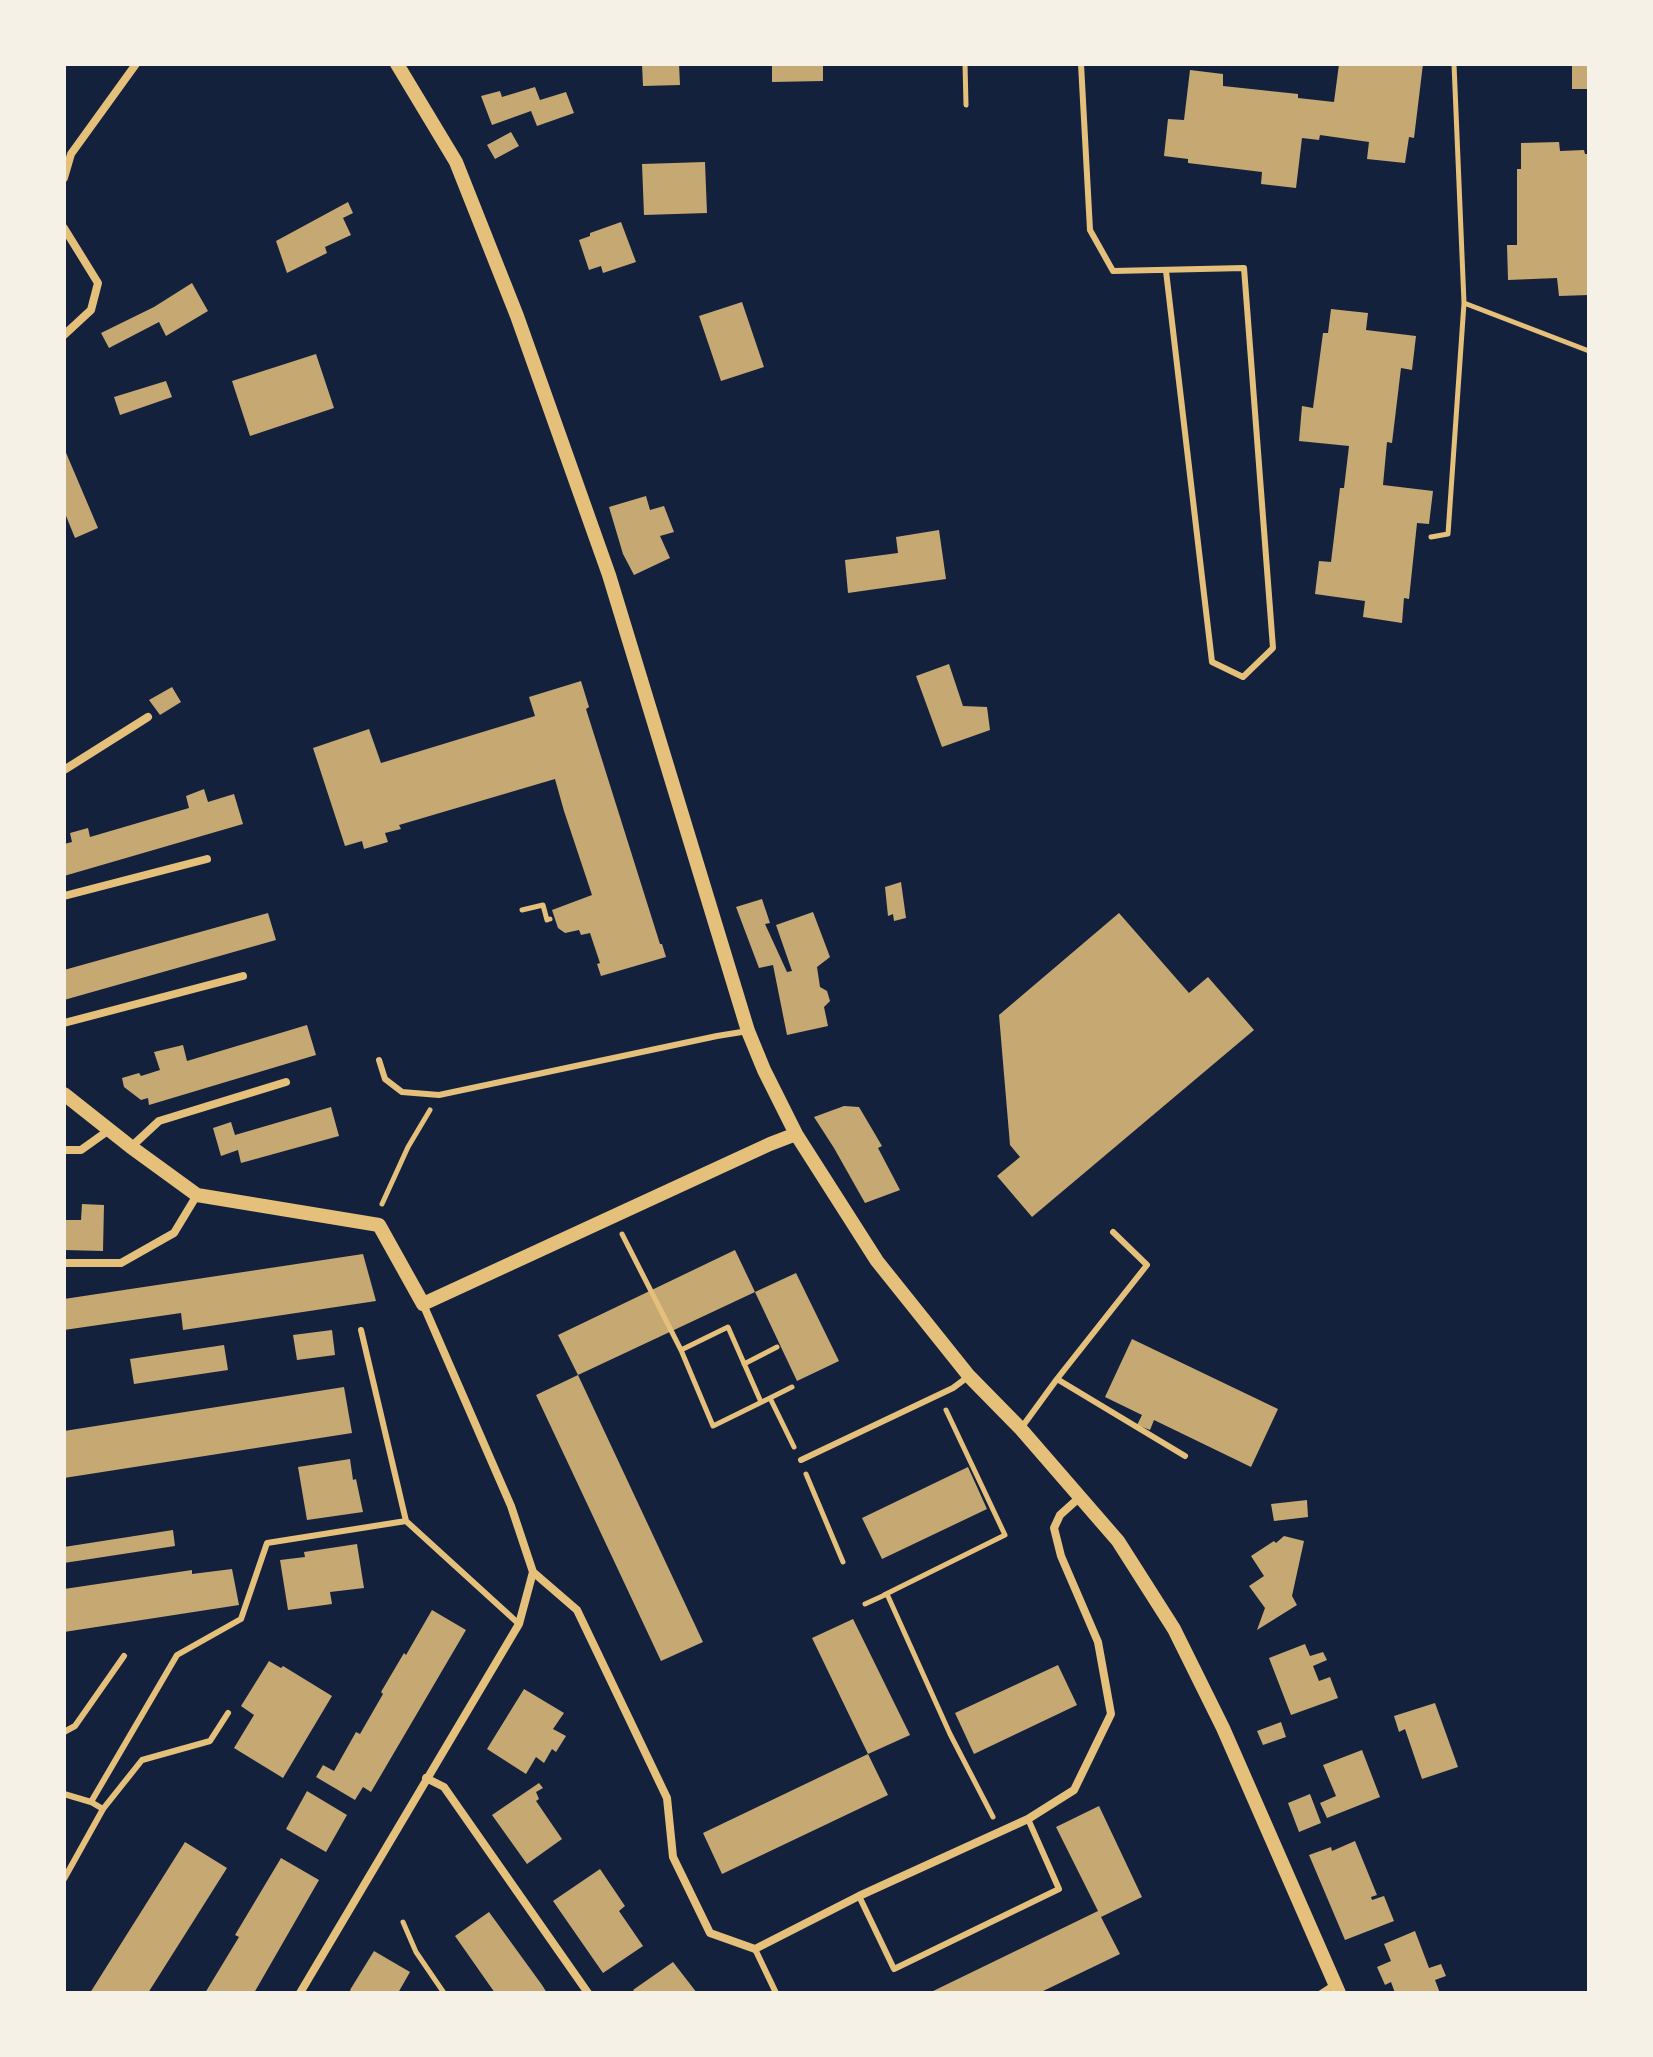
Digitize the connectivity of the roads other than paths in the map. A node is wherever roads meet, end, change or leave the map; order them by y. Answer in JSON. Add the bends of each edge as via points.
{"nodes":[{"id":1,"x":136,"y":64,"type":"edge"},
{"id":2,"x":397,"y":64,"type":"edge"},
{"id":3,"x":1081,"y":64,"type":"edge"},
{"id":4,"x":64,"y":178,"type":"edge"},
{"id":5,"x":64,"y":228,"type":"edge"},
{"id":6,"x":1166,"y":271,"type":"junction"},
{"id":7,"x":64,"y":335,"type":"edge"},
{"id":8,"x":148,"y":717,"type":"dead end"},
{"id":9,"x":64,"y":770,"type":"edge"},
{"id":10,"x":207,"y":859,"type":"dead end"},
{"id":11,"x":64,"y":896,"type":"edge"},
{"id":12,"x":243,"y":976,"type":"dead end"},
{"id":13,"x":64,"y":1023,"type":"edge"},
{"id":14,"x":748,"y":1031,"type":"junction"},
{"id":15,"x":379,"y":1060,"type":"dead end"},
{"id":16,"x":286,"y":1082,"type":"dead end"},
{"id":17,"x":64,"y":1094,"type":"edge"},
{"id":18,"x":109,"y":1130,"type":"junction"},
{"id":19,"x":796,"y":1134,"type":"junction"},
{"id":20,"x":131,"y":1147,"type":"junction"},
{"id":21,"x":64,"y":1150,"type":"edge"},
{"id":22,"x":197,"y":1195,"type":"junction"},
{"id":23,"x":1113,"y":1232,"type":"dead end"},
{"id":24,"x":64,"y":1263,"type":"edge"},
{"id":25,"x":423,"y":1304,"type":"junction"},
{"id":26,"x":361,"y":1330,"type":"dead end"},
{"id":27,"x":969,"y":1376,"type":"junction"},
{"id":28,"x":1057,"y":1379,"type":"junction"},
{"id":29,"x":1020,"y":1428,"type":"junction"},
{"id":30,"x":1185,"y":1456,"type":"dead end"},
{"id":31,"x":801,"y":1460,"type":"road end"},
{"id":32,"x":1080,"y":1497,"type":"junction"},
{"id":33,"x":406,"y":1521,"type":"junction"},
{"id":34,"x":533,"y":1572,"type":"junction"},
{"id":35,"x":519,"y":1624,"type":"junction"},
{"id":36,"x":124,"y":1656,"type":"dead end"},
{"id":37,"x":228,"y":1713,"type":"dead end"},
{"id":38,"x":64,"y":1732,"type":"edge"},
{"id":39,"x":426,"y":1778,"type":"junction"},
{"id":40,"x":64,"y":1794,"type":"edge"},
{"id":41,"x":91,"y":1802,"type":"junction"},
{"id":42,"x":103,"y":1809,"type":"junction"},
{"id":43,"x":1028,"y":1819,"type":"junction"},
{"id":44,"x":64,"y":1879,"type":"edge"},
{"id":45,"x":859,"y":1896,"type":"junction"},
{"id":46,"x":755,"y":1949,"type":"junction"},
{"id":47,"x":1337,"y":1989,"type":"edge"},
{"id":48,"x":300,"y":1993,"type":"edge"},
{"id":49,"x":588,"y":1993,"type":"edge"},
{"id":50,"x":776,"y":1993,"type":"edge"},
{"id":51,"x":1321,"y":1993,"type":"edge"}],
"edges":[{"from":1,"to":4,"type":"street","via":[[71,154]]},
{"from":2,"to":14,"type":"street","via":[[456,162],[517,316],[609,575]]},
{"from":3,"to":6,"type":"lane","via":[[1090,230],[1113,271]]},
{"from":5,"to":7,"type":"street","via":[[98,283],[91,310]]},
{"from":6,"to":6,"type":"lane","via":[[1244,268],[1273,648],[1243,677],[1212,662]]},
{"from":8,"to":9,"type":"street"},
{"from":10,"to":11,"type":"street"},
{"from":12,"to":13,"type":"street"},
{"from":14,"to":15,"type":"lane","via":[[439,1095],[402,1092],[385,1079]]},
{"from":14,"to":19,"type":"street"},
{"from":16,"to":20,"type":"street","via":[[159,1121]]},
{"from":17,"to":18,"type":"street"},
{"from":18,"to":20,"type":"street"},
{"from":18,"to":21,"type":"street","via":[[81,1150]]},
{"from":19,"to":25,"type":"street"},
{"from":19,"to":27,"type":"street","via":[[877,1261]]},
{"from":20,"to":22,"type":"street"},
{"from":22,"to":24,"type":"street","via":[[174,1233],[121,1263]]},
{"from":22,"to":25,"type":"street","via":[[379,1225]]},
{"from":23,"to":28,"type":"lane","via":[[1147,1265]]},
{"from":25,"to":34,"type":"street","via":[[511,1506]]},
{"from":26,"to":33,"type":"lane"},
{"from":27,"to":29,"type":"street"},
{"from":27,"to":31,"type":"lane"},
{"from":28,"to":29,"type":"lane"},
{"from":28,"to":30,"type":"lane"},
{"from":29,"to":32,"type":"street"},
{"from":32,"to":43,"type":"street","via":[[1054,1528],[1098,1642],[1111,1714],[1074,1790]]},
{"from":32,"to":47,"type":"street","via":[[1118,1541],[1174,1629]]},
{"from":33,"to":35,"type":"lane"},
{"from":33,"to":41,"type":"lane","via":[[267,1543],[241,1619],[177,1655]]},
{"from":34,"to":35,"type":"street"},
{"from":34,"to":46,"type":"street","via":[[577,1610],[667,1798],[673,1857],[710,1933]]},
{"from":35,"to":39,"type":"street"},
{"from":36,"to":38,"type":"lane","via":[[75,1726]]},
{"from":37,"to":42,"type":"lane","via":[[210,1741],[142,1760]]},
{"from":39,"to":48,"type":"street"},
{"from":39,"to":49,"type":"street","via":[[444,1787]]},
{"from":40,"to":41,"type":"lane"},
{"from":41,"to":42,"type":"lane"},
{"from":42,"to":44,"type":"lane"},
{"from":43,"to":45,"type":"street"},
{"from":43,"to":45,"type":"lane","via":[[1059,1889],[894,1969]]},
{"from":45,"to":46,"type":"street"},
{"from":46,"to":50,"type":"lane"},
{"from":47,"to":51,"type":"lane"}]}
